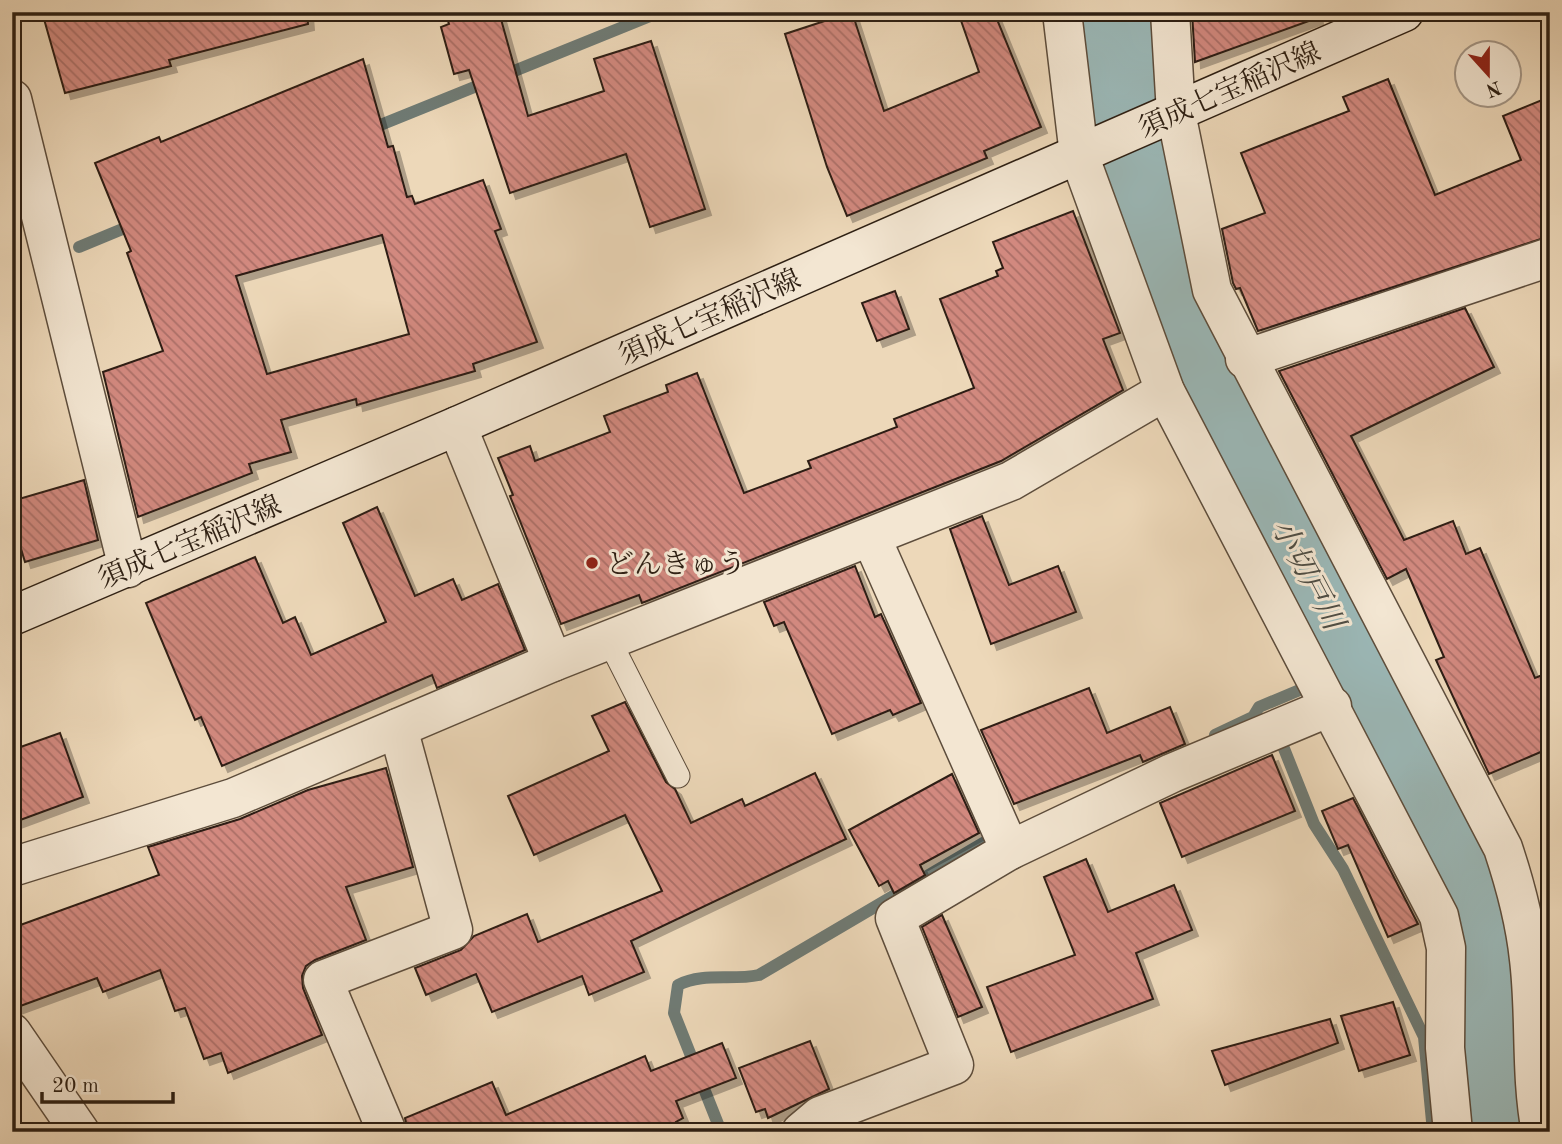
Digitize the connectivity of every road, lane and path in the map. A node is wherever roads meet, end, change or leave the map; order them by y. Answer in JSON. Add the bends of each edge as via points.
{"nodes":[{"id":1,"x":1062,"y":12,"type":"edge"},
{"id":2,"x":1170,"y":12,"type":"edge"},
{"id":3,"x":1404,"y":12,"type":"edge"},
{"id":4,"x":12,"y":99,"type":"edge"},
{"id":5,"x":1171,"y":115,"type":"junction"},
{"id":6,"x":1090,"y":150,"type":"junction"},
{"id":7,"x":1550,"y":257,"type":"edge"},
{"id":8,"x":1245,"y":359,"type":"junction"},
{"id":9,"x":1165,"y":391,"type":"junction"},
{"id":10,"x":457,"y":426,"type":"junction"},
{"id":11,"x":871,"y":537,"type":"junction"},
{"id":12,"x":128,"y":568,"type":"junction"},
{"id":13,"x":12,"y":616,"type":"edge"},
{"id":14,"x":609,"y":640,"type":"junction"},
{"id":15,"x":553,"y":662,"type":"junction"},
{"id":16,"x":1332,"y":706,"type":"junction"},
{"id":17,"x":398,"y":728,"type":"junction"},
{"id":18,"x":678,"y":775,"type":"dead end"},
{"id":19,"x":1010,"y":850,"type":"junction"},
{"id":20,"x":12,"y":867,"type":"edge"},
{"id":21,"x":12,"y":1033,"type":"edge"},
{"id":22,"x":80,"y":1132,"type":"edge"},
{"id":23,"x":387,"y":1132,"type":"edge"},
{"id":24,"x":801,"y":1132,"type":"edge"},
{"id":25,"x":1453,"y":1132,"type":"edge"},
{"id":26,"x":1541,"y":1132,"type":"edge"}],
"edges":[{"from":1,"to":6,"type":"street"},
{"from":2,"to":5,"type":"street"},
{"from":3,"to":5,"type":"street","name":"須成七宝稲沢線"},
{"from":4,"to":12,"type":"street"},
{"from":5,"to":6,"type":"street","name":"須成七宝稲沢線"},
{"from":5,"to":8,"type":"street","via":[[1212,290]]},
{"from":6,"to":9,"type":"street"},
{"from":6,"to":10,"type":"street","name":"須成七宝稲沢線"},
{"from":7,"to":8,"type":"street"},
{"from":8,"to":26,"type":"street","via":[[1503,848],[1518,894],[1529,959]]},
{"from":9,"to":11,"type":"street","via":[[1011,481]]},
{"from":9,"to":16,"type":"street"},
{"from":10,"to":12,"type":"street","name":"須成七宝稲沢線"},
{"from":10,"to":15,"type":"street"},
{"from":11,"to":14,"type":"street"},
{"from":11,"to":19,"type":"street"},
{"from":12,"to":13,"type":"street","name":"須成七宝稲沢線"},
{"from":14,"to":15,"type":"street"},
{"from":14,"to":18,"type":"lane"},
{"from":15,"to":17,"type":"street"},
{"from":16,"to":19,"type":"street","via":[[1172,773]]},
{"from":16,"to":25,"type":"street","via":[[1440,916],[1447,948],[1445,1048]]},
{"from":17,"to":20,"type":"street","via":[[233,798]]},
{"from":17,"to":23,"type":"street","via":[[453,930],[323,980]]},
{"from":19,"to":24,"type":"street","via":[[895,918],[954,1065],[820,1116]]},
{"from":21,"to":22,"type":"street"}]}
